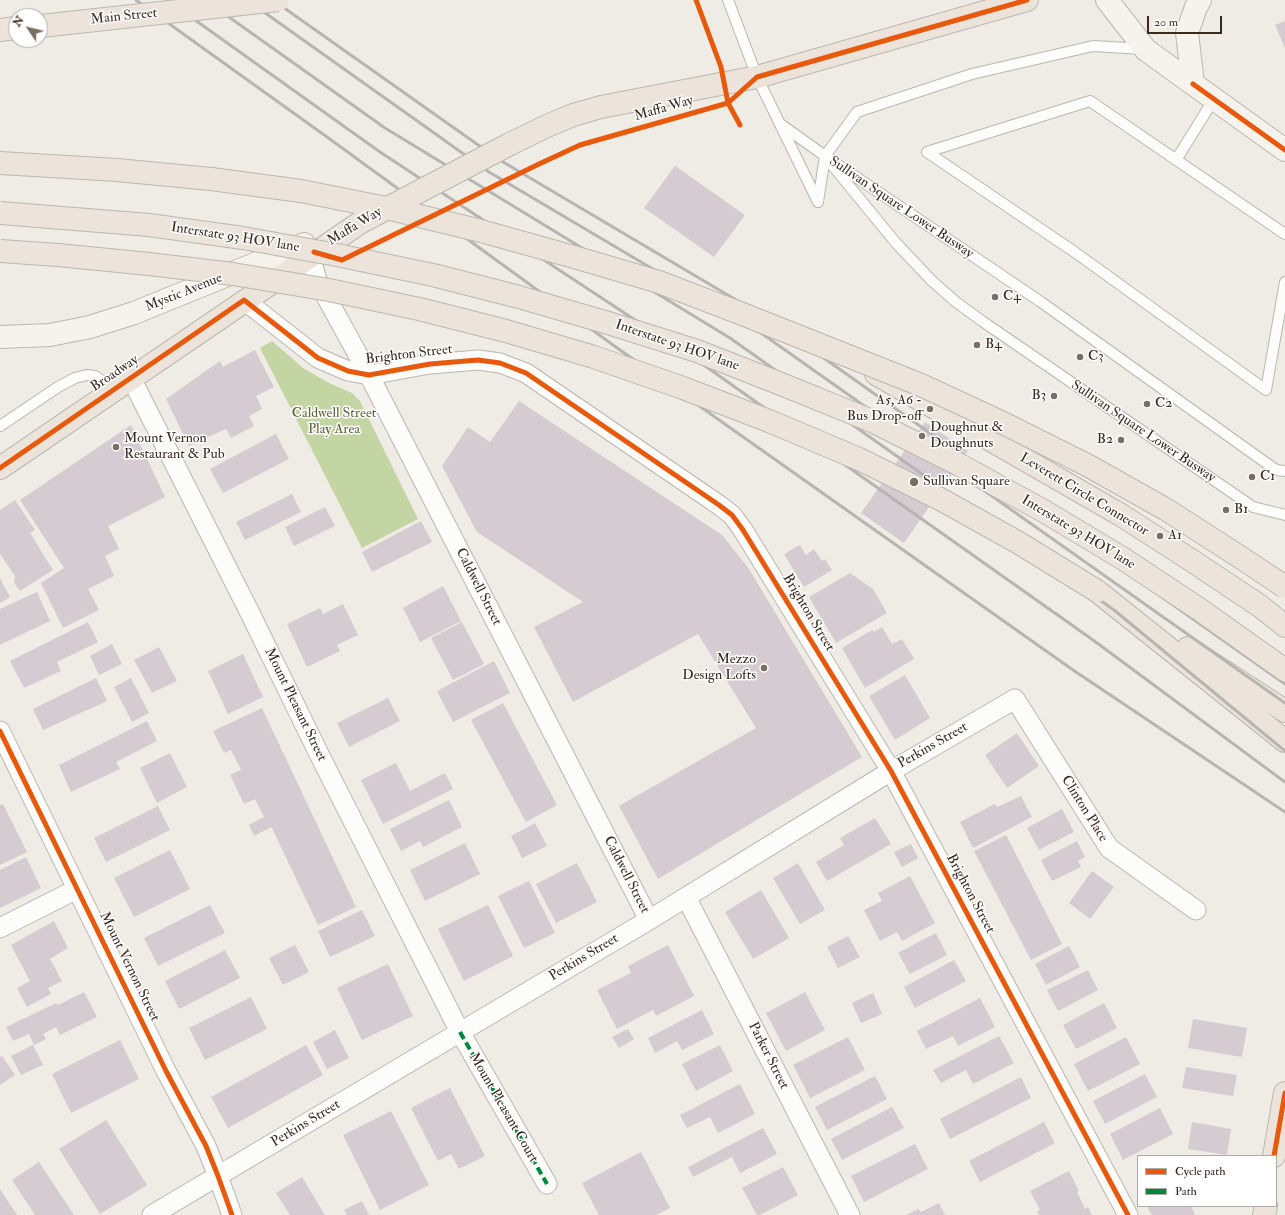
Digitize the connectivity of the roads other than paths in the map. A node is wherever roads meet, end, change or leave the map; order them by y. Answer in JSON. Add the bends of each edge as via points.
{"nodes":[{"id":1,"x":278,"y":0,"type":"edge"},
{"id":2,"x":728,"y":0,"type":"edge"},
{"id":3,"x":1027,"y":0,"type":"edge"},
{"id":4,"x":1107,"y":0,"type":"edge"},
{"id":5,"x":1200,"y":0,"type":"edge"},
{"id":6,"x":48,"y":25,"type":"edge"},
{"id":7,"x":1146,"y":50,"type":"junction"},
{"id":8,"x":757,"y":77,"type":"junction"},
{"id":9,"x":1193,"y":84,"type":"junction"},
{"id":10,"x":1214,"y":99,"type":"junction"},
{"id":11,"x":779,"y":123,"type":"junction"},
{"id":12,"x":1285,"y":150,"type":"edge"},
{"id":13,"x":825,"y":156,"type":"junction"},
{"id":14,"x":1176,"y":160,"type":"junction"},
{"id":15,"x":0,"y":163,"type":"edge"},
{"id":16,"x":0,"y":213,"type":"edge"},
{"id":17,"x":361,"y":222,"type":"junction"},
{"id":18,"x":1285,"y":234,"type":"edge"},
{"id":19,"x":0,"y":251,"type":"edge"},
{"id":20,"x":314,"y":252,"type":"junction"},
{"id":21,"x":1285,"y":282,"type":"edge"},
{"id":22,"x":244,"y":300,"type":"junction"},
{"id":23,"x":0,"y":337,"type":"edge"},
{"id":24,"x":836,"y":351,"type":"junction"},
{"id":25,"x":369,"y":375,"type":"junction"},
{"id":26,"x":123,"y":384,"type":"junction"},
{"id":27,"x":0,"y":426,"type":"edge"},
{"id":28,"x":0,"y":468,"type":"edge"},
{"id":29,"x":1285,"y":471,"type":"edge"},
{"id":30,"x":1285,"y":515,"type":"edge"},
{"id":31,"x":1284,"y":580,"type":"edge"},
{"id":32,"x":1097,"y":591,"type":"junction"},
{"id":33,"x":1285,"y":626,"type":"edge"},
{"id":34,"x":1285,"y":670,"type":"edge"},
{"id":35,"x":1015,"y":699,"type":"joint"},
{"id":36,"x":1285,"y":711,"type":"edge"},
{"id":37,"x":0,"y":731,"type":"edge"},
{"id":38,"x":1285,"y":741,"type":"edge"},
{"id":39,"x":890,"y":771,"type":"junction"},
{"id":40,"x":77,"y":889,"type":"junction"},
{"id":41,"x":686,"y":897,"type":"junction"},
{"id":42,"x":1196,"y":910,"type":"dead end"},
{"id":43,"x":649,"y":920,"type":"junction"},
{"id":44,"x":0,"y":928,"type":"edge"},
{"id":45,"x":460,"y":1032,"type":"junction"},
{"id":46,"x":1285,"y":1093,"type":"edge"},
{"id":47,"x":1274,"y":1155,"type":"edge"},
{"id":48,"x":218,"y":1176,"type":"junction"},
{"id":49,"x":547,"y":1184,"type":"dead end"},
{"id":50,"x":152,"y":1215,"type":"edge"},
{"id":51,"x":232,"y":1215,"type":"edge"},
{"id":52,"x":850,"y":1215,"type":"edge"},
{"id":53,"x":1128,"y":1215,"type":"edge"}],
"edges":[{"from":1,"to":6,"type":"main road","name":"Main Street","bridge":true},
{"from":2,"to":8,"type":"lane"},
{"from":3,"to":8,"type":"main road","name":"Maffa Way"},
{"from":4,"to":7,"type":"main road"},
{"from":5,"to":9,"type":"main road","via":[[1188,32]]},
{"from":7,"to":9,"type":"main road"},
{"from":7,"to":13,"type":"lane","via":[[1093,46],[972,74],[857,112]]},
{"from":8,"to":11,"type":"lane"},
{"from":8,"to":17,"type":"main road","name":"Maffa Way","bridge":true,"via":[[601,107],[573,115],[510,144]]},
{"from":9,"to":10,"type":"main road"},
{"from":10,"to":12,"type":"main road"},
{"from":10,"to":14,"type":"lane"},
{"from":11,"to":13,"type":"lane"},
{"from":11,"to":13,"type":"lane","via":[[818,202]]},
{"from":13,"to":29,"type":"lane","name":"Sullivan Square Lower Busway","via":[[1041,302],[1276,470]]},
{"from":13,"to":30,"type":"lane","name":"Sullivan Square Lower Busway","via":[[896,243],[956,302],[1252,507]]},
{"from":14,"to":18,"type":"lane"},
{"from":14,"to":21,"type":"lane","via":[[1090,101],[928,152],[1076,253],[1266,390]]},
{"from":15,"to":24,"type":"main road","bridge":true,"via":[[211,179],[301,191],[391,209],[481,231],[659,282]]},
{"from":16,"to":34,"type":"main road","name":"Interstate 93 HOV lane","bridge":true,"via":[[149,226],[243,238],[337,255],[432,274],[519,297],[697,351],[872,421],[958,464],[1129,562]]},
{"from":17,"to":20,"type":"main road","name":"Maffa Way"},
{"from":17,"to":23,"type":"main road","name":"Mystic Avenue","via":[[134,313],[90,327],[50,335]]},
{"from":19,"to":32,"type":"main road","bridge":true,"via":[[141,263],[233,274],[329,290],[419,309],[594,357],[698,393],[859,459],[942,500]]},
{"from":20,"to":22,"type":"main road","name":"Maffa Way"},
{"from":20,"to":25,"type":"street","name":"Caldwell Street","via":[[313,266],[317,280]]},
{"from":22,"to":25,"type":"street","name":"Brighton Street","via":[[318,358],[344,370]]},
{"from":22,"to":26,"type":"main road","name":"Broadway"},
{"from":24,"to":31,"type":"main road","bridge":true,"via":[[921,385],[1087,465]]},
{"from":24,"to":33,"type":"main road","name":"Leverett Circle Connector","bridge":true,"via":[[1121,515],[1260,606]]},
{"from":25,"to":39,"type":"street","name":"Brighton Street","via":[[430,364],[478,360],[500,363],[526,373],[719,504],[732,515],[743,530]]},
{"from":25,"to":43,"type":"street","name":"Caldwell Street"},
{"from":26,"to":27,"type":"lane","via":[[87,375],[75,378]]},
{"from":26,"to":28,"type":"main road","name":"Broadway"},
{"from":26,"to":45,"type":"street","name":"Mount Pleasant Street","via":[[214,541]]},
{"from":32,"to":36,"type":"main road"},
{"from":32,"to":38,"type":"main road"},
{"from":35,"to":39,"type":"street","name":"Perkins Street"},
{"from":35,"to":42,"type":"street","name":"Clinton Place","via":[[1109,848]]},
{"from":37,"to":40,"type":"street","name":"Mount Vernon Street"},
{"from":39,"to":41,"type":"street","name":"Perkins Street"},
{"from":39,"to":53,"type":"street","name":"Brighton Street"},
{"from":40,"to":44,"type":"street"},
{"from":40,"to":48,"type":"street","name":"Mount Vernon Street","via":[[206,1146]]},
{"from":41,"to":43,"type":"street","name":"Perkins Street"},
{"from":41,"to":52,"type":"street","name":"Parker Street"},
{"from":43,"to":45,"type":"street","name":"Perkins Street"},
{"from":45,"to":48,"type":"street","name":"Perkins Street"},
{"from":45,"to":49,"type":"street","name":"Mount Pleasant Court"},
{"from":46,"to":47,"type":"main road"},
{"from":48,"to":50,"type":"street","name":"Perkins Street"},
{"from":48,"to":51,"type":"street","name":"Mount Vernon Street"}]}
